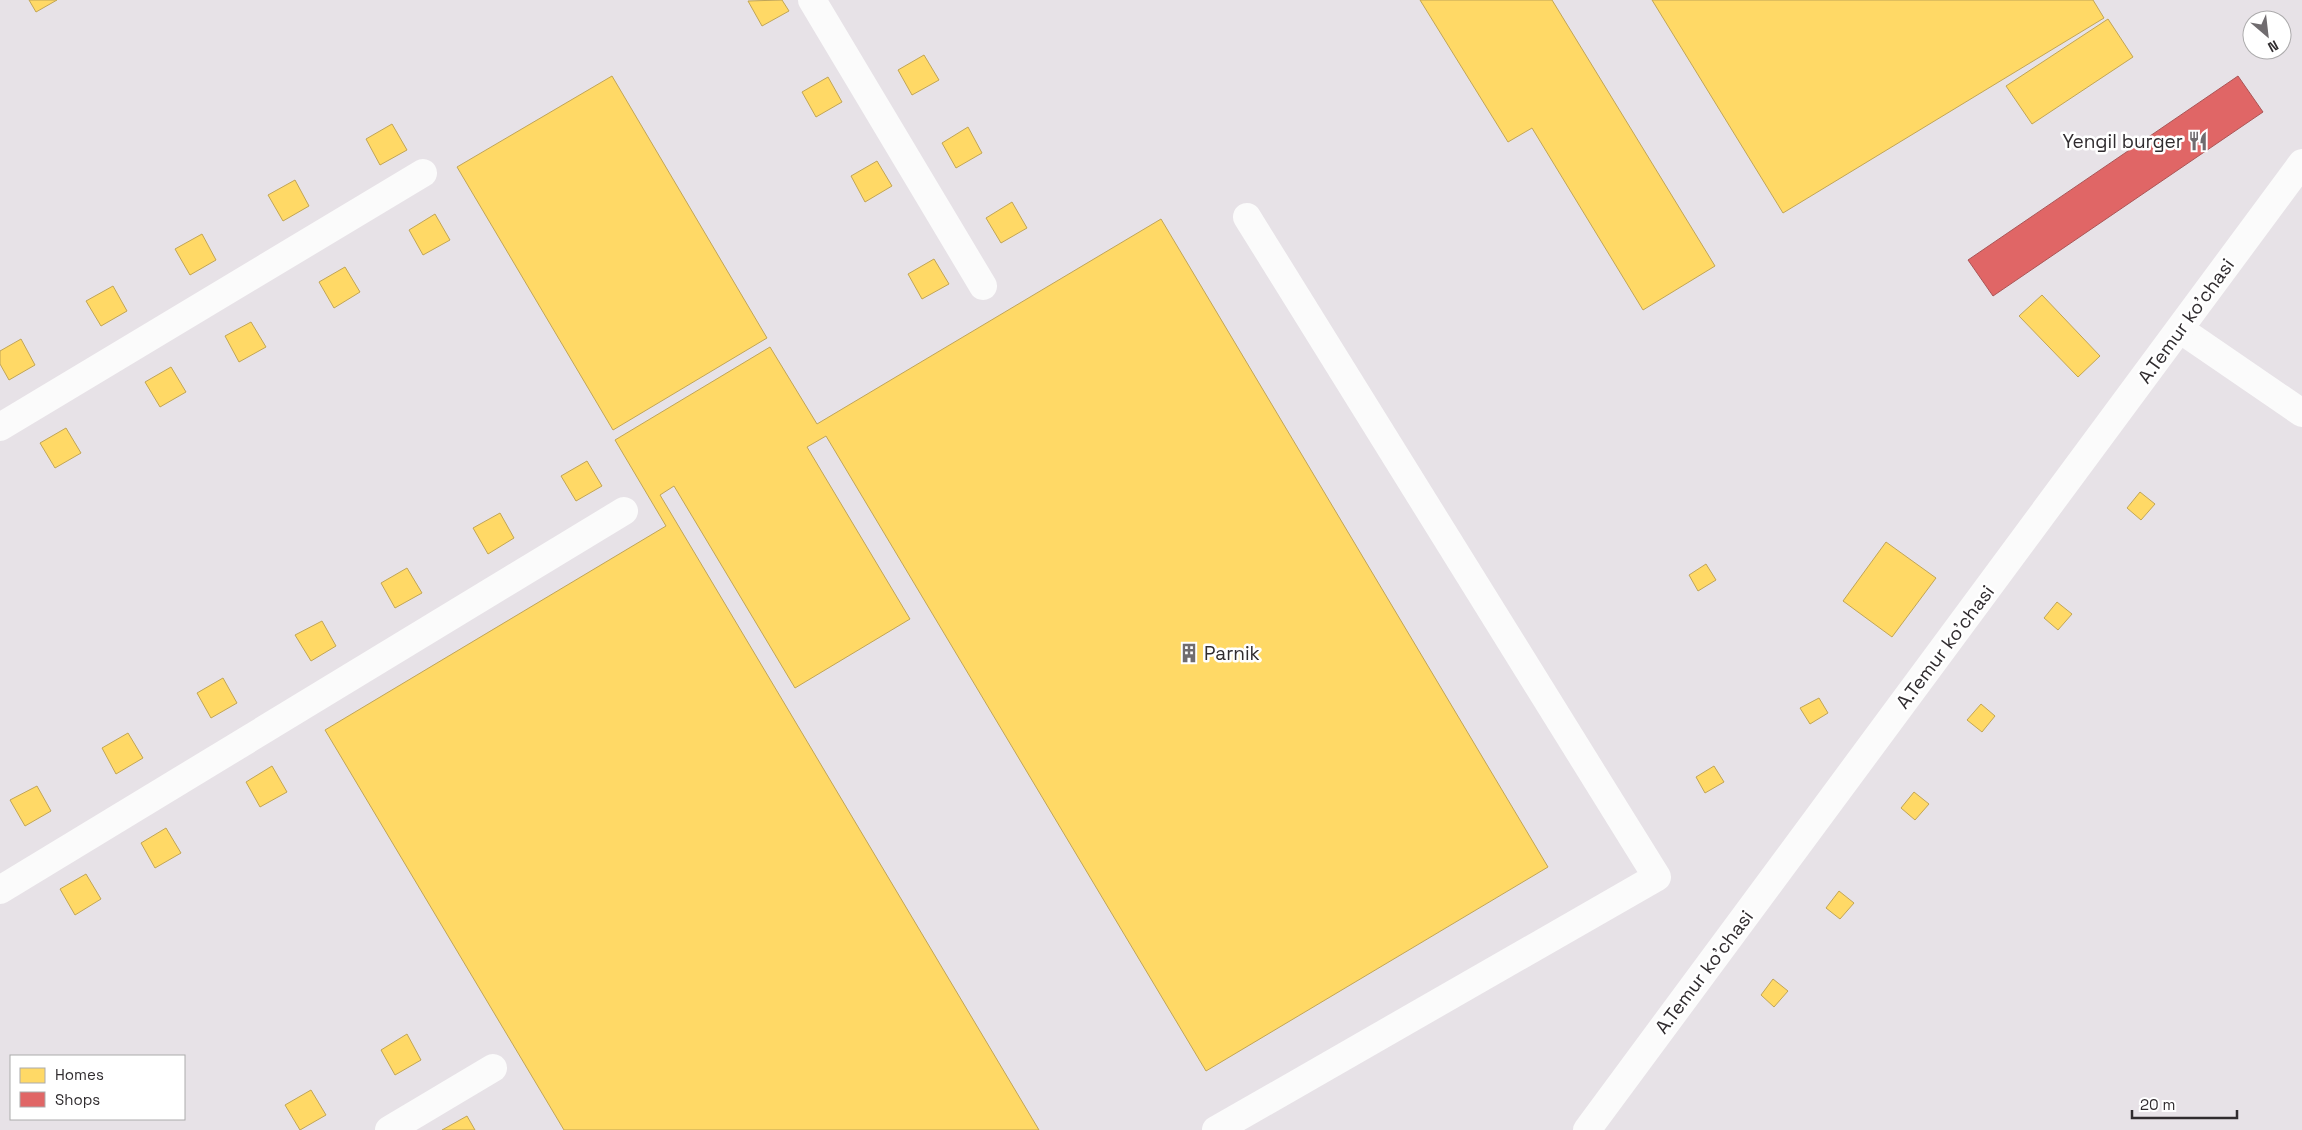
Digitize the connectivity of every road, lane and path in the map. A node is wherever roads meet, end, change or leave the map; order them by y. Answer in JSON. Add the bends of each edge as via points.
{"nodes":[{"id":1,"x":812,"y":0,"type":"edge"},
{"id":2,"x":2302,"y":163,"type":"edge"},
{"id":3,"x":423,"y":173,"type":"dead end"},
{"id":4,"x":1247,"y":217,"type":"dead end"},
{"id":5,"x":983,"y":286,"type":"dead end"},
{"id":6,"x":2180,"y":330,"type":"junction"},
{"id":7,"x":2302,"y":413,"type":"edge"},
{"id":8,"x":0,"y":427,"type":"edge"},
{"id":9,"x":624,"y":511,"type":"dead end"},
{"id":10,"x":0,"y":890,"type":"edge"},
{"id":11,"x":493,"y":1068,"type":"dead end"},
{"id":12,"x":389,"y":1130,"type":"edge"},
{"id":13,"x":1216,"y":1130,"type":"edge"},
{"id":14,"x":1587,"y":1130,"type":"edge"}],
"edges":[{"from":1,"to":5,"type":"street"},
{"from":2,"to":6,"type":"street","name":"A.Temur ko'chasi"},
{"from":3,"to":8,"type":"street"},
{"from":4,"to":13,"type":"street","via":[[1657,877]]},
{"from":6,"to":7,"type":"street"},
{"from":6,"to":14,"type":"street","name":"A.Temur ko'chasi"},
{"from":9,"to":10,"type":"street"},
{"from":11,"to":12,"type":"street"}]}
